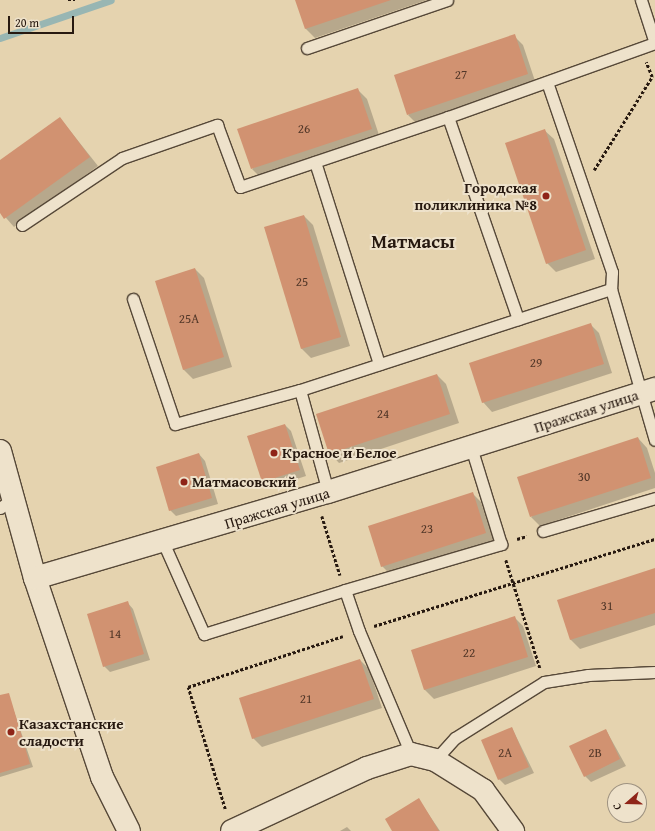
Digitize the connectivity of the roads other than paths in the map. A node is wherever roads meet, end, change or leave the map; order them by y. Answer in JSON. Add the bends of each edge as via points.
{"nodes":[{"id":1,"x":447,"y":0,"type":"edge"},
{"id":2,"x":641,"y":0,"type":"edge"},
{"id":3,"x":655,"y":43,"type":"edge"},
{"id":4,"x":307,"y":48,"type":"dead end"},
{"id":5,"x":548,"y":82,"type":"junction"},
{"id":6,"x":448,"y":117,"type":"junction"},
{"id":7,"x":315,"y":162,"type":"junction"},
{"id":8,"x":22,"y":225,"type":"dead end"},
{"id":9,"x":611,"y":289,"type":"junction"},
{"id":10,"x":133,"y":299,"type":"dead end"},
{"id":11,"x":518,"y":319,"type":"junction"},
{"id":12,"x":379,"y":364,"type":"junction"},
{"id":13,"x":300,"y":390,"type":"junction"},
{"id":14,"x":647,"y":392,"type":"edge"},
{"id":15,"x":655,"y":440,"type":"edge"},
{"id":16,"x":471,"y":447,"type":"junction"},
{"id":17,"x":0,"y":451,"type":"edge"},
{"id":18,"x":322,"y":494,"type":"junction"},
{"id":19,"x":655,"y":498,"type":"edge"},
{"id":20,"x":7,"y":503,"type":"edge"},
{"id":21,"x":543,"y":531,"type":"road end"},
{"id":22,"x":163,"y":542,"type":"junction"},
{"id":23,"x":35,"y":578,"type":"junction"},
{"id":24,"x":345,"y":590,"type":"junction"},
{"id":25,"x":655,"y":672,"type":"edge"},
{"id":26,"x":411,"y":754,"type":"junction"},
{"id":27,"x":435,"y":760,"type":"junction"},
{"id":28,"x":230,"y":823,"type":"edge"},
{"id":29,"x":129,"y":831,"type":"edge"},
{"id":30,"x":513,"y":831,"type":"edge"}],
"edges":[{"from":1,"to":4,"type":"lane"},
{"from":2,"to":3,"type":"lane"},
{"from":3,"to":5,"type":"lane"},
{"from":5,"to":6,"type":"lane"},
{"from":5,"to":9,"type":"lane","via":[[612,272]]},
{"from":6,"to":7,"type":"lane"},
{"from":6,"to":11,"type":"lane"},
{"from":7,"to":8,"type":"lane","via":[[240,187],[217,125],[122,158]]},
{"from":7,"to":12,"type":"lane"},
{"from":9,"to":11,"type":"lane"},
{"from":9,"to":14,"type":"lane"},
{"from":10,"to":13,"type":"lane","via":[[174,424]]},
{"from":11,"to":12,"type":"lane"},
{"from":12,"to":13,"type":"lane"},
{"from":13,"to":18,"type":"lane"},
{"from":14,"to":15,"type":"lane"},
{"from":14,"to":16,"type":"street","name":"Пражская улица"},
{"from":16,"to":18,"type":"street","name":"Пражская улица"},
{"from":16,"to":24,"type":"lane","via":[[501,544]]},
{"from":17,"to":20,"type":"street"},
{"from":18,"to":22,"type":"street","name":"Пражская улица"},
{"from":19,"to":21,"type":"lane"},
{"from":20,"to":23,"type":"street"},
{"from":22,"to":23,"type":"street","name":"Пражская улица"},
{"from":22,"to":24,"type":"lane","via":[[204,634]]},
{"from":23,"to":29,"type":"street","via":[[102,777]]},
{"from":24,"to":26,"type":"lane","via":[[359,631]]},
{"from":25,"to":27,"type":"lane","via":[[588,675],[544,682],[454,738]]},
{"from":26,"to":27,"type":"street"},
{"from":26,"to":28,"type":"street","via":[[367,768]]},
{"from":27,"to":30,"type":"street","via":[[483,790]]}]}
